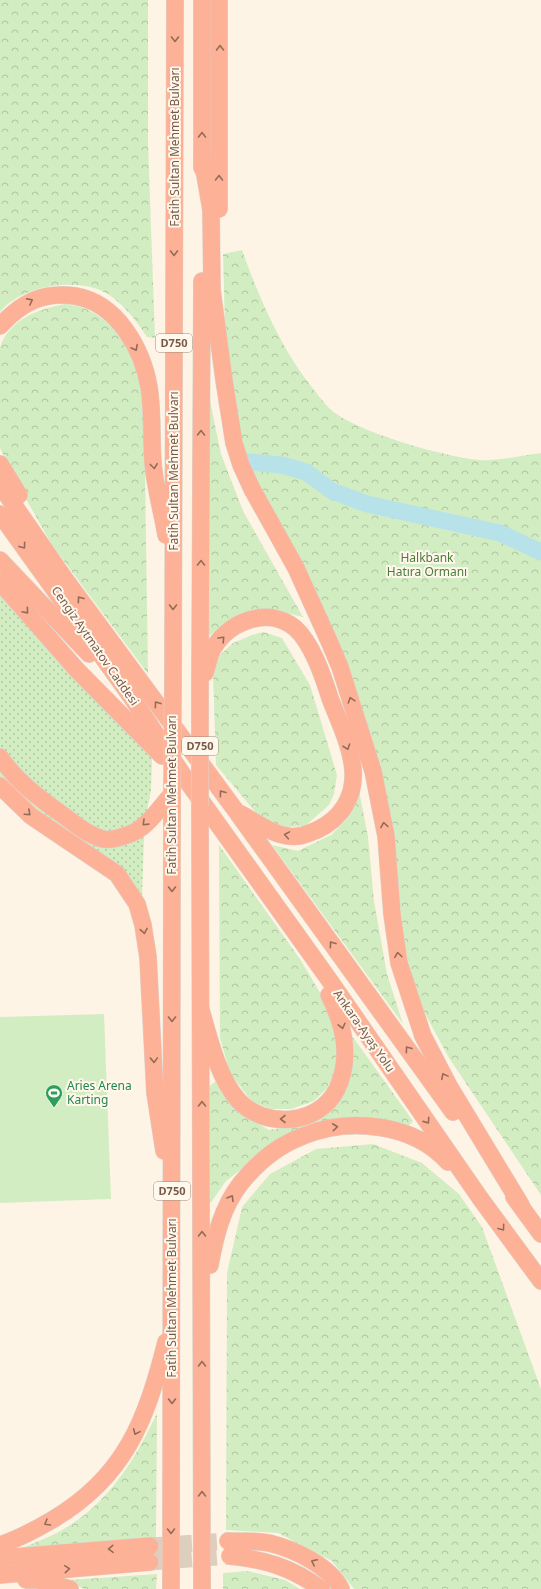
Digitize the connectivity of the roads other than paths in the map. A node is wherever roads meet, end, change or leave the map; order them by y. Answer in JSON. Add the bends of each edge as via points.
{"nodes":[{"id":1,"x":175,"y":0,"type":"edge"},
{"id":2,"x":202,"y":0,"type":"edge"},
{"id":3,"x":219,"y":0,"type":"edge"},
{"id":4,"x":202,"y":158,"type":"junction"},
{"id":5,"x":0,"y":326,"type":"edge"},
{"id":6,"x":217,"y":329,"type":"junction"},
{"id":7,"x":0,"y":464,"type":"edge"},
{"id":8,"x":0,"y":485,"type":"edge"},
{"id":9,"x":0,"y":514,"type":"edge"},
{"id":10,"x":0,"y":560,"type":"edge"},
{"id":11,"x":174,"y":577,"type":"junction"},
{"id":12,"x":65,"y":580,"type":"junction"},
{"id":13,"x":0,"y":582,"type":"edge"},
{"id":14,"x":200,"y":686,"type":"junction"},
{"id":15,"x":132,"y":698,"type":"junction"},
{"id":16,"x":188,"y":747,"type":"joint"},
{"id":17,"x":0,"y":757,"type":"edge"},
{"id":18,"x":187,"y":780,"type":"junction"},
{"id":19,"x":0,"y":786,"type":"edge"},
{"id":20,"x":172,"y":794,"type":"junction"},
{"id":21,"x":236,"y":811,"type":"junction"},
{"id":22,"x":201,"y":1010,"type":"junction"},
{"id":23,"x":480,"y":1198,"type":"junction"},
{"id":24,"x":521,"y":1206,"type":"junction"},
{"id":25,"x":172,"y":1209,"type":"junction"},
{"id":26,"x":541,"y":1234,"type":"edge"},
{"id":27,"x":541,"y":1281,"type":"edge"},
{"id":28,"x":202,"y":1303,"type":"junction"},
{"id":29,"x":172,"y":1314,"type":"junction"},
{"id":30,"x":0,"y":1545,"type":"edge"},
{"id":31,"x":0,"y":1558,"type":"edge"},
{"id":32,"x":0,"y":1576,"type":"edge"},
{"id":33,"x":0,"y":1580,"type":"edge"},
{"id":34,"x":70,"y":1589,"type":"edge"},
{"id":35,"x":171,"y":1589,"type":"edge"},
{"id":36,"x":202,"y":1589,"type":"edge"},
{"id":37,"x":320,"y":1589,"type":"edge"},
{"id":38,"x":341,"y":1589,"type":"edge"}],
"edges":[{"from":1,"to":11,"type":"highway","name":"Fatih Sultan Mehmet Bulvarı","number":"D750","one_way":true},
{"from":4,"to":2,"type":"highway","number":"D750","one_way":true},
{"from":6,"to":3,"type":"highway","one_way":true},
{"from":4,"to":6,"type":"highway","via":[[210,210],[212,290]]},
{"from":14,"to":4,"type":"highway","number":"D750","one_way":true},
{"from":5,"to":11,"type":"highway","one_way":true,"via":[[19,307],[36,298],[65,294],[84,297],[98,303],[122,325],[145,368],[149,388],[153,465]]},
{"from":24,"to":6,"type":"highway","one_way":true,"via":[[449,1086],[426,1042],[405,987],[392,914],[386,836],[373,771],[340,667],[329,641],[296,568],[241,465],[234,444]]},
{"from":7,"to":12,"type":"highway"},
{"from":8,"to":12,"type":"highway","name":"Cengiz Aytmatov Caddesi"},
{"from":9,"to":15,"type":"highway","name":"Cengiz Aytmatov Caddesi","one_way":true},
{"from":10,"to":15,"type":"highway"},
{"from":11,"to":20,"type":"highway","name":"Fatih Sultan Mehmet Bulvarı","number":"D750","one_way":true,"bridge":true},
{"from":16,"to":12,"type":"highway","name":"Cengiz Aytmatov Caddesi","one_way":true},
{"from":13,"to":18,"type":"highway","one_way":true,"via":[[77,670]]},
{"from":14,"to":21,"type":"highway","one_way":true,"via":[[214,647],[230,630],[247,620],[262,617],[280,619],[295,628],[310,648],[322,674],[350,754],[353,786],[349,800],[332,822],[304,836],[288,836],[270,830]]},
{"from":14,"to":22,"type":"highway","number":"D750","bridge":true},
{"from":15,"to":18,"type":"highway","name":"Cengiz Aytmatov Caddesi"},
{"from":21,"to":16,"type":"highway","name":"Ankara-Ayaş Yolu","one_way":true},
{"from":20,"to":17,"type":"highway","one_way":true,"via":[[132,834],[104,839],[80,827],[30,791]]},
{"from":18,"to":22,"type":"highway","one_way":true,"via":[[328,992],[339,1013],[344,1028],[345,1045],[344,1063],[337,1089],[328,1102],[318,1109],[292,1119],[278,1120],[248,1109],[227,1083],[213,1051]]},
{"from":18,"to":23,"type":"highway","name":"Ankara-Ayaş Yolu","one_way":true},
{"from":19,"to":25,"type":"highway","one_way":true,"via":[[31,816],[117,874],[137,904],[148,957],[155,1093]]},
{"from":20,"to":25,"type":"highway","name":"Fatih Sultan Mehmet Bulvarı","number":"D750","one_way":true},
{"from":24,"to":21,"type":"highway","name":"Ankara-Ayaş Yolu","one_way":true},
{"from":28,"to":22,"type":"highway","number":"D750","one_way":true},
{"from":23,"to":27,"type":"highway","name":"Ankara-Ayaş Yolu","one_way":true},
{"from":28,"to":23,"type":"highway","one_way":true,"via":[[215,1240],[225,1208],[240,1184],[258,1165],[280,1148],[303,1136],[331,1128],[355,1126],[378,1127],[405,1133],[428,1145],[445,1159]]},
{"from":24,"to":26,"type":"highway","name":"Ankara-Ayaş Yolu"},
{"from":25,"to":29,"type":"highway","name":"Fatih Sultan Mehmet Bulvarı","number":"D750"},
{"from":36,"to":28,"type":"highway","number":"D750","one_way":true},
{"from":29,"to":30,"type":"highway","one_way":true,"via":[[157,1379],[146,1410],[114,1469],[93,1491],[68,1510],[38,1528]]},
{"from":29,"to":35,"type":"highway","name":"Fatih Sultan Mehmet Bulvarı","number":"D750","one_way":true},
{"from":32,"to":31,"type":"highway","one_way":true,"via":[[150,1554]]},
{"from":33,"to":34,"type":"highway","via":[[38,1580]]},
{"from":38,"to":37,"type":"highway","one_way":true,"via":[[337,1581],[321,1566],[269,1543],[229,1549],[272,1562],[306,1578]]}]}
